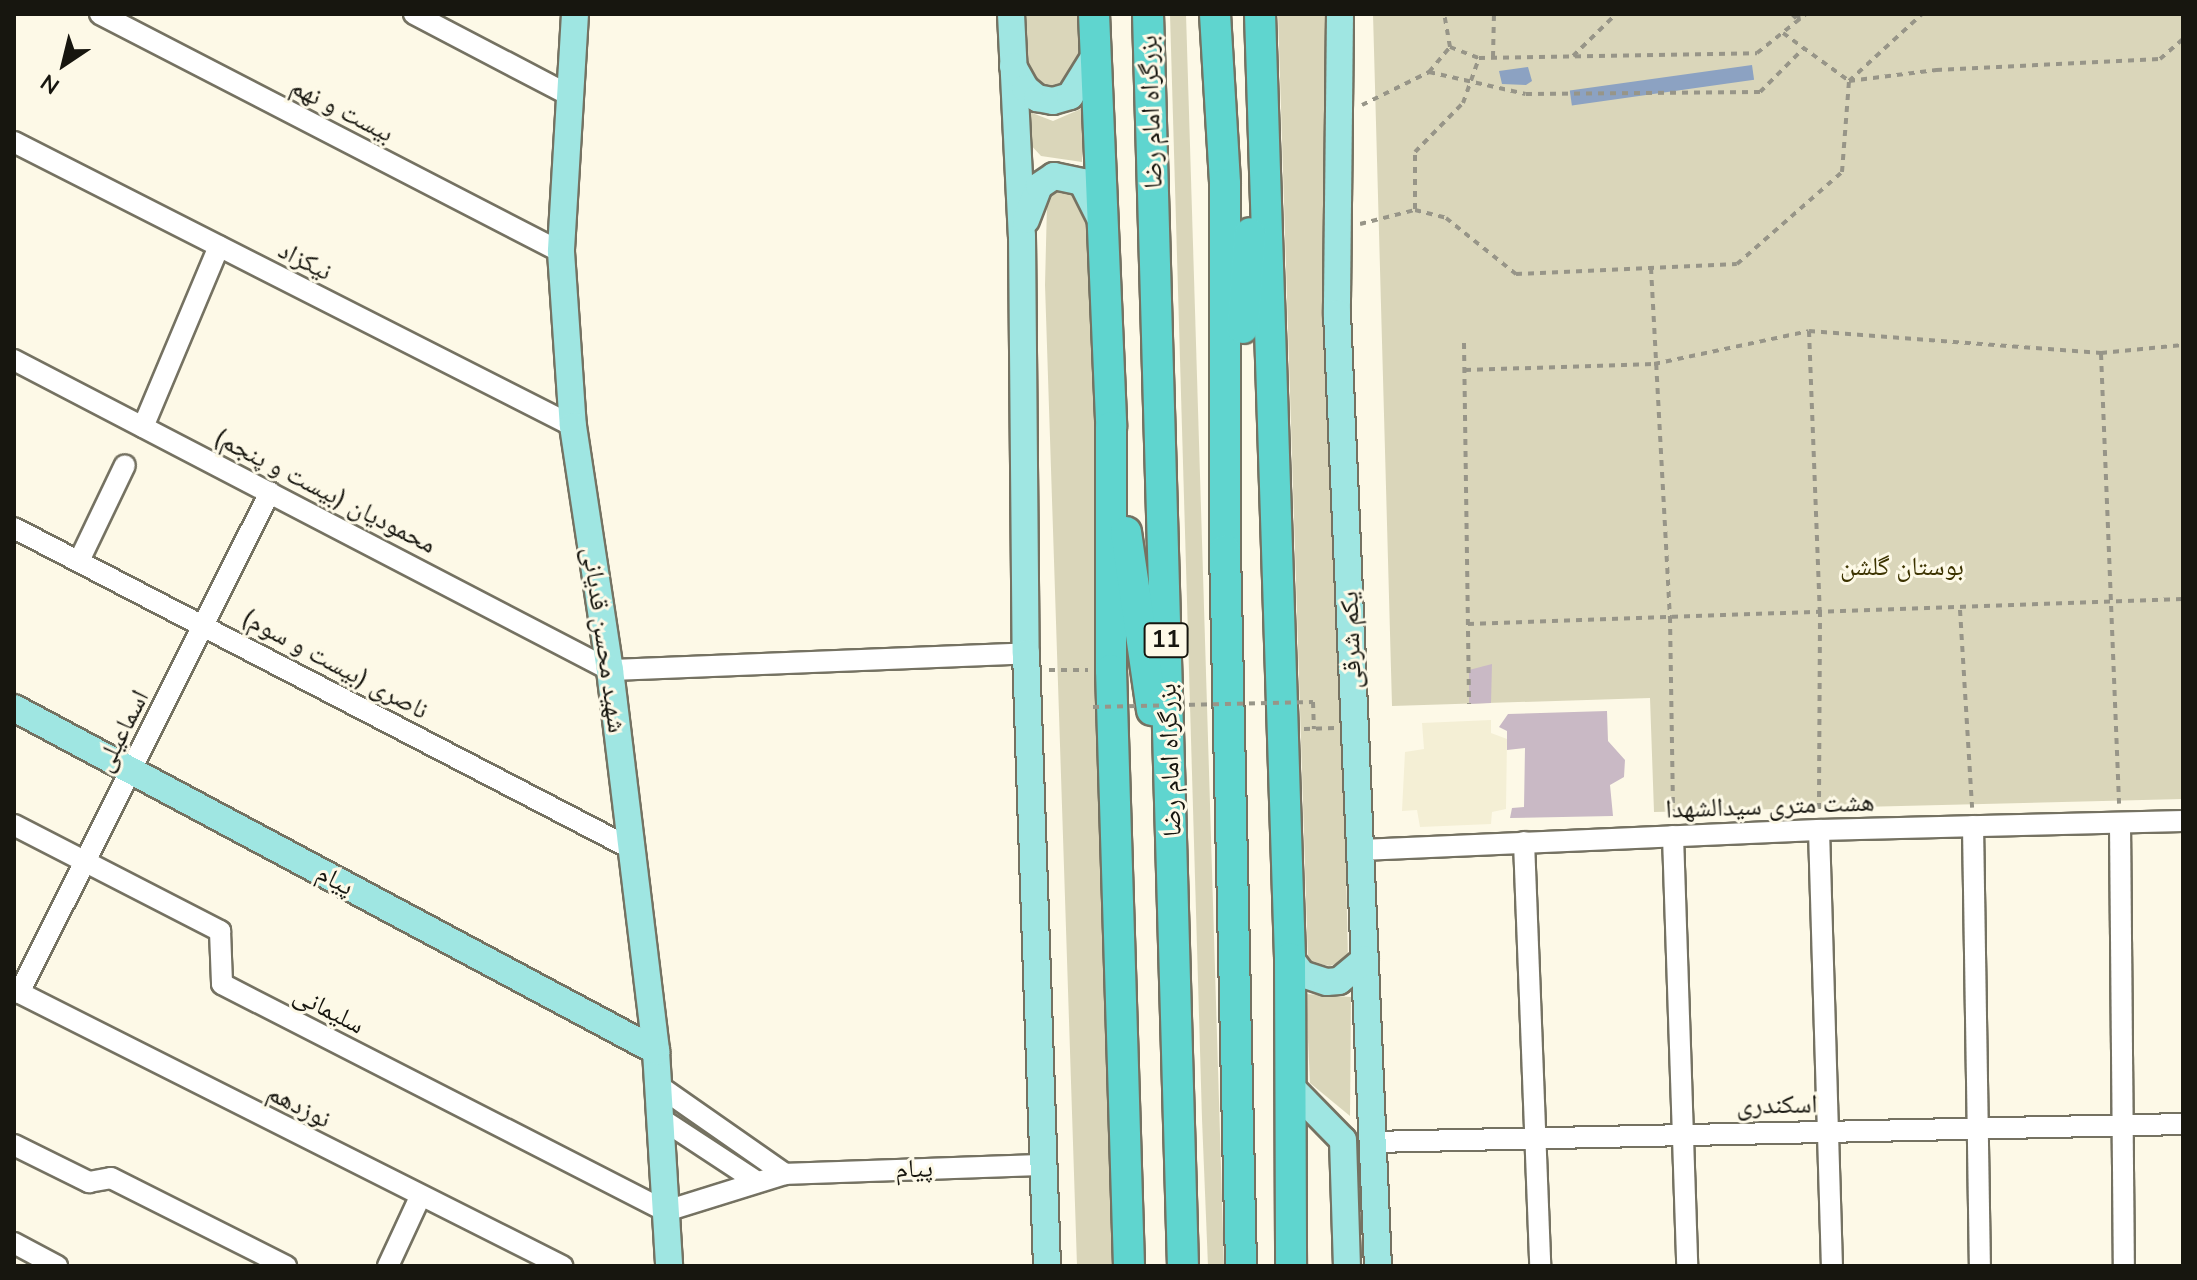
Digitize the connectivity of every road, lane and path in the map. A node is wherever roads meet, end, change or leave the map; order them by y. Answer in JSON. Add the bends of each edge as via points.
{"nodes":[{"id":1,"x":100,"y":14,"type":"edge"},
{"id":2,"x":414,"y":14,"type":"edge"},
{"id":3,"x":575,"y":14,"type":"edge"},
{"id":4,"x":1011,"y":14,"type":"edge"},
{"id":5,"x":1094,"y":14,"type":"edge"},
{"id":6,"x":1148,"y":14,"type":"edge"},
{"id":7,"x":1215,"y":14,"type":"edge"},
{"id":8,"x":1260,"y":14,"type":"edge"},
{"id":9,"x":1340,"y":14,"type":"edge"},
{"id":10,"x":1444,"y":14,"type":"edge"},
{"id":11,"x":1494,"y":14,"type":"edge"},
{"id":12,"x":1616,"y":14,"type":"edge"},
{"id":13,"x":1795,"y":14,"type":"edge"},
{"id":14,"x":1806,"y":14,"type":"edge"},
{"id":15,"x":1922,"y":14,"type":"edge"},
{"id":16,"x":1799,"y":21,"type":"junction"},
{"id":17,"x":1783,"y":33,"type":"junction"},
{"id":18,"x":2183,"y":39,"type":"edge"},
{"id":19,"x":1450,"y":47,"type":"junction"},
{"id":20,"x":1804,"y":48,"type":"junction"},
{"id":21,"x":1096,"y":54,"type":"junction"},
{"id":22,"x":1573,"y":56,"type":"junction"},
{"id":23,"x":1493,"y":57,"type":"junction"},
{"id":24,"x":1479,"y":58,"type":"junction"},
{"id":25,"x":1013,"y":64,"type":"junction"},
{"id":26,"x":1429,"y":72,"type":"junction"},
{"id":27,"x":1262,"y":79,"type":"junction"},
{"id":28,"x":1471,"y":81,"type":"junction"},
{"id":29,"x":1849,"y":81,"type":"junction"},
{"id":30,"x":571,"y":96,"type":"junction"},
{"id":31,"x":1339,"y":118,"type":"junction"},
{"id":32,"x":14,"y":142,"type":"edge"},
{"id":33,"x":1415,"y":210,"type":"junction"},
{"id":34,"x":1103,"y":227,"type":"junction"},
{"id":35,"x":1338,"y":229,"type":"junction"},
{"id":36,"x":1022,"y":236,"type":"junction"},
{"id":37,"x":219,"y":246,"type":"junction"},
{"id":38,"x":561,"y":252,"type":"junction"},
{"id":39,"x":1651,"y":268,"type":"junction"},
{"id":40,"x":1809,"y":331,"type":"junction"},
{"id":41,"x":1464,"y":343,"type":"dead end"},
{"id":42,"x":2183,"y":345,"type":"edge"},
{"id":43,"x":2101,"y":353,"type":"junction"},
{"id":44,"x":14,"y":360,"type":"edge"},
{"id":45,"x":1654,"y":364,"type":"junction"},
{"id":46,"x":1465,"y":370,"type":"junction"},
{"id":47,"x":573,"y":426,"type":"junction"},
{"id":48,"x":143,"y":427,"type":"junction"},
{"id":49,"x":1111,"y":427,"type":"junction"},
{"id":50,"x":125,"y":465,"type":"dead end"},
{"id":51,"x":270,"y":492,"type":"junction"},
{"id":52,"x":14,"y":528,"type":"edge"},
{"id":53,"x":1225,"y":550,"type":"junction"},
{"id":54,"x":79,"y":561,"type":"junction"},
{"id":55,"x":2183,"y":599,"type":"edge"},
{"id":56,"x":2109,"y":601,"type":"junction"},
{"id":57,"x":1960,"y":610,"type":"junction"},
{"id":58,"x":1820,"y":611,"type":"junction"},
{"id":59,"x":1670,"y":617,"type":"junction"},
{"id":60,"x":1468,"y":624,"type":"junction"},
{"id":61,"x":204,"y":625,"type":"junction"},
{"id":62,"x":1026,"y":662,"type":"junction"},
{"id":63,"x":610,"y":670,"type":"junction"},
{"id":64,"x":1091,"y":670,"type":"dead end"},
{"id":65,"x":1469,"y":704,"type":"dead end"},
{"id":66,"x":1093,"y":707,"type":"dead end"},
{"id":67,"x":14,"y":708,"type":"edge"},
{"id":68,"x":1314,"y":729,"type":"dead end"},
{"id":69,"x":131,"y":770,"type":"junction"},
{"id":70,"x":2183,"y":821,"type":"edge"},
{"id":71,"x":2120,"y":823,"type":"junction"},
{"id":72,"x":14,"y":825,"type":"edge"},
{"id":73,"x":1973,"y":826,"type":"junction"},
{"id":74,"x":1819,"y":830,"type":"junction"},
{"id":75,"x":1673,"y":836,"type":"junction"},
{"id":76,"x":1524,"y":842,"type":"junction"},
{"id":77,"x":630,"y":848,"type":"junction"},
{"id":78,"x":1360,"y":850,"type":"junction"},
{"id":79,"x":1173,"y":856,"type":"junction"},
{"id":80,"x":85,"y":861,"type":"junction"},
{"id":81,"x":1290,"y":958,"type":"junction"},
{"id":82,"x":1365,"y":959,"type":"junction"},
{"id":83,"x":17,"y":991,"type":"edge"},
{"id":84,"x":656,"y":1051,"type":"junction"},
{"id":85,"x":659,"y":1086,"type":"junction"},
{"id":86,"x":1293,"y":1089,"type":"junction"},
{"id":87,"x":663,"y":1120,"type":"junction"},
{"id":88,"x":2120,"y":1124,"type":"junction"},
{"id":89,"x":2183,"y":1124,"type":"edge"},
{"id":90,"x":1978,"y":1127,"type":"junction"},
{"id":91,"x":1830,"y":1130,"type":"junction"},
{"id":92,"x":1683,"y":1133,"type":"junction"},
{"id":93,"x":1538,"y":1137,"type":"junction"},
{"id":94,"x":1372,"y":1142,"type":"junction"},
{"id":95,"x":14,"y":1145,"type":"edge"},
{"id":96,"x":1044,"y":1165,"type":"junction"},
{"id":97,"x":785,"y":1174,"type":"junction"},
{"id":98,"x":756,"y":1181,"type":"junction"},
{"id":99,"x":420,"y":1197,"type":"junction"},
{"id":100,"x":666,"y":1211,"type":"junction"},
{"id":101,"x":1182,"y":1222,"type":"junction"},
{"id":102,"x":14,"y":1243,"type":"edge"},
{"id":103,"x":57,"y":1266,"type":"edge"},
{"id":104,"x":286,"y":1266,"type":"edge"},
{"id":105,"x":388,"y":1266,"type":"edge"},
{"id":106,"x":562,"y":1266,"type":"edge"},
{"id":107,"x":669,"y":1266,"type":"edge"},
{"id":108,"x":1047,"y":1266,"type":"edge"},
{"id":109,"x":1129,"y":1266,"type":"edge"},
{"id":110,"x":1170,"y":1266,"type":"edge"},
{"id":111,"x":1183,"y":1266,"type":"edge"},
{"id":112,"x":1241,"y":1266,"type":"edge"},
{"id":113,"x":1291,"y":1266,"type":"edge"},
{"id":114,"x":1347,"y":1266,"type":"edge"},
{"id":115,"x":1378,"y":1266,"type":"edge"},
{"id":116,"x":1540,"y":1266,"type":"edge"},
{"id":117,"x":1687,"y":1266,"type":"edge"},
{"id":118,"x":1832,"y":1266,"type":"edge"},
{"id":119,"x":1980,"y":1266,"type":"edge"},
{"id":120,"x":2124,"y":1266,"type":"edge"}],
"edges":[{"from":1,"to":38,"type":"street","name":"بیست و نهم"},
{"from":2,"to":30,"type":"street"},
{"from":3,"to":30,"type":"main road","name":"شهید محسن قدیانی"},
{"from":4,"to":25,"type":"main road"},
{"from":5,"to":21,"type":"highway"},
{"from":6,"to":79,"type":"highway","name":"بزرگراه امام رضا","number":"11"},
{"from":7,"to":53,"type":"highway","number":"11","via":[[1225,184]]},
{"from":8,"to":27,"type":"highway"},
{"from":9,"to":31,"type":"main road","name":"یکم شرقی"},
{"from":10,"to":19,"type":"path"},
{"from":11,"to":23,"type":"path"},
{"from":12,"to":22,"type":"path"},
{"from":13,"to":16,"type":"path"},
{"from":14,"to":16,"type":"path"},
{"from":15,"to":29,"type":"path"},
{"from":16,"to":17,"type":"path"},
{"from":17,"to":20,"type":"path"},
{"from":17,"to":22,"type":"path","via":[[1757,53]]},
{"from":18,"to":29,"type":"path","via":[[2160,59],[1936,70]]},
{"from":19,"to":24,"type":"path"},
{"from":19,"to":26,"type":"path"},
{"from":20,"to":28,"type":"path","via":[[1760,92],[1526,94]]},
{"from":20,"to":29,"type":"path"},
{"from":21,"to":25,"type":"main road","via":[[1070,96],[1053,101],[1037,98],[1025,88]]},
{"from":21,"to":34,"type":"highway"},
{"from":22,"to":23,"type":"path"},
{"from":23,"to":24,"type":"path"},
{"from":24,"to":28,"type":"path"},
{"from":25,"to":36,"type":"main road"},
{"from":26,"to":28,"type":"path"},
{"from":26,"to":31,"type":"path"},
{"from":27,"to":53,"type":"highway"},
{"from":27,"to":81,"type":"highway"},
{"from":28,"to":33,"type":"path","via":[[1463,103],[1415,152]]},
{"from":29,"to":39,"type":"path","via":[[1842,172],[1812,203],[1737,264]]},
{"from":30,"to":38,"type":"main road","name":"شهید محسن قدیانی"},
{"from":31,"to":35,"type":"main road","name":"یکم شرقی"},
{"from":32,"to":37,"type":"street","name":"نیکزاد"},
{"from":33,"to":35,"type":"path"},
{"from":33,"to":39,"type":"path","via":[[1446,218],[1516,274]]},
{"from":34,"to":36,"type":"main road","via":[[1093,196],[1082,182],[1054,176],[1039,186]]},
{"from":34,"to":49,"type":"highway"},
{"from":35,"to":78,"type":"main road","name":"یکم شرقی"},
{"from":36,"to":62,"type":"main road"},
{"from":37,"to":47,"type":"street","name":"نیکزاد"},
{"from":37,"to":48,"type":"street"},
{"from":38,"to":47,"type":"main road","name":"شهید محسن قدیانی"},
{"from":39,"to":45,"type":"path"},
{"from":40,"to":43,"type":"path"},
{"from":40,"to":45,"type":"path"},
{"from":40,"to":58,"type":"path"},
{"from":41,"to":46,"type":"path"},
{"from":42,"to":43,"type":"path"},
{"from":43,"to":56,"type":"path"},
{"from":44,"to":48,"type":"street","name":"محمودیان (بیست و پنجم)"},
{"from":45,"to":46,"type":"path"},
{"from":45,"to":59,"type":"path"},
{"from":46,"to":60,"type":"path"},
{"from":47,"to":63,"type":"main road","name":"شهید محسن قدیانی"},
{"from":48,"to":51,"type":"street","name":"محمودیان (بیست و پنجم)"},
{"from":49,"to":79,"type":"highway"},
{"from":49,"to":109,"type":"highway","via":[[1111,670]]},
{"from":50,"to":54,"type":"street"},
{"from":51,"to":61,"type":"street","name":"اسماعیلی"},
{"from":51,"to":63,"type":"street","name":"محمودیان (بیست و پنجم)"},
{"from":52,"to":54,"type":"street","name":"ناصری (بیست و سوم)"},
{"from":53,"to":112,"type":"highway","number":"11"},
{"from":54,"to":61,"type":"street","name":"ناصری (بیست و سوم)"},
{"from":55,"to":56,"type":"path"},
{"from":56,"to":57,"type":"path"},
{"from":56,"to":71,"type":"path"},
{"from":57,"to":58,"type":"path"},
{"from":57,"to":73,"type":"path"},
{"from":58,"to":59,"type":"path"},
{"from":58,"to":74,"type":"path"},
{"from":59,"to":60,"type":"path"},
{"from":59,"to":75,"type":"path"},
{"from":60,"to":65,"type":"path"},
{"from":61,"to":69,"type":"street","name":"اسماعیلی"},
{"from":61,"to":77,"type":"street","name":"ناصری (بیست و سوم)"},
{"from":62,"to":63,"type":"street"},
{"from":62,"to":64,"type":"path"},
{"from":62,"to":96,"type":"main road"},
{"from":63,"to":77,"type":"main road","name":"شهید محسن قدیانی"},
{"from":66,"to":68,"type":"path","bridge":true,"via":[[1313,702]]},
{"from":67,"to":69,"type":"main road","name":"پیام"},
{"from":69,"to":80,"type":"street","name":"اسماعیلی"},
{"from":69,"to":84,"type":"main road","name":"پیام"},
{"from":70,"to":71,"type":"street","name":"هشت متری سیدالشهدا"},
{"from":71,"to":73,"type":"street","name":"هشت متری سیدالشهدا"},
{"from":71,"to":88,"type":"street"},
{"from":72,"to":80,"type":"street","name":"سلیمانی"},
{"from":73,"to":74,"type":"street","name":"هشت متری سیدالشهدا"},
{"from":73,"to":90,"type":"street"},
{"from":74,"to":75,"type":"street","name":"هشت متری سیدالشهدا"},
{"from":74,"to":91,"type":"street"},
{"from":75,"to":76,"type":"street","name":"هشت متری سیدالشهدا"},
{"from":75,"to":92,"type":"street"},
{"from":76,"to":78,"type":"street","name":"هشت متری سیدالشهدا"},
{"from":76,"to":93,"type":"street"},
{"from":77,"to":84,"type":"main road","name":"شهید محسن قدیانی"},
{"from":78,"to":82,"type":"main road","name":"یکم شرقی"},
{"from":79,"to":101,"type":"highway","name":"بزرگراه امام رضا","number":"11"},
{"from":80,"to":83,"type":"street","name":"اسماعیلی"},
{"from":80,"to":100,"type":"street","name":"سلیمانی","via":[[220,931],[222,984]]},
{"from":81,"to":82,"type":"main road","via":[[1302,974],[1327,982],[1339,981]]},
{"from":81,"to":86,"type":"highway"},
{"from":82,"to":94,"type":"main road","name":"یکم شرقی"},
{"from":83,"to":99,"type":"street","name":"نوزدهم"},
{"from":84,"to":85,"type":"main road","name":"شهید محسن قدیانی"},
{"from":85,"to":87,"type":"main road","name":"شهید محسن قدیانی"},
{"from":85,"to":97,"type":"street"},
{"from":86,"to":113,"type":"highway"},
{"from":86,"to":114,"type":"main road","via":[[1343,1140]]},
{"from":87,"to":98,"type":"street"},
{"from":87,"to":100,"type":"main road","name":"شهید محسن قدیانی"},
{"from":88,"to":89,"type":"street","name":"اسکندری"},
{"from":88,"to":90,"type":"street","name":"اسکندری"},
{"from":88,"to":120,"type":"street"},
{"from":90,"to":91,"type":"street","name":"اسکندری"},
{"from":90,"to":119,"type":"street"},
{"from":91,"to":92,"type":"street","name":"اسکندری"},
{"from":91,"to":118,"type":"street"},
{"from":92,"to":93,"type":"street","name":"اسکندری"},
{"from":92,"to":117,"type":"street"},
{"from":93,"to":94,"type":"street","name":"اسکندری"},
{"from":93,"to":116,"type":"street"},
{"from":94,"to":115,"type":"main road","name":"یکم شرقی"},
{"from":95,"to":104,"type":"street","via":[[89,1182],[111,1178]]},
{"from":96,"to":97,"type":"street","name":"پیام"},
{"from":96,"to":108,"type":"main road"},
{"from":97,"to":98,"type":"street","name":"پیام"},
{"from":98,"to":100,"type":"street","name":"پیام"},
{"from":99,"to":105,"type":"street"},
{"from":99,"to":106,"type":"street","name":"نوزدهم"},
{"from":100,"to":107,"type":"main road","name":"شهید محسن قدیانی"},
{"from":101,"to":110,"type":"highway"},
{"from":101,"to":111,"type":"highway","name":"بزرگراه امام رضا","number":"11"},
{"from":102,"to":103,"type":"street"}]}
